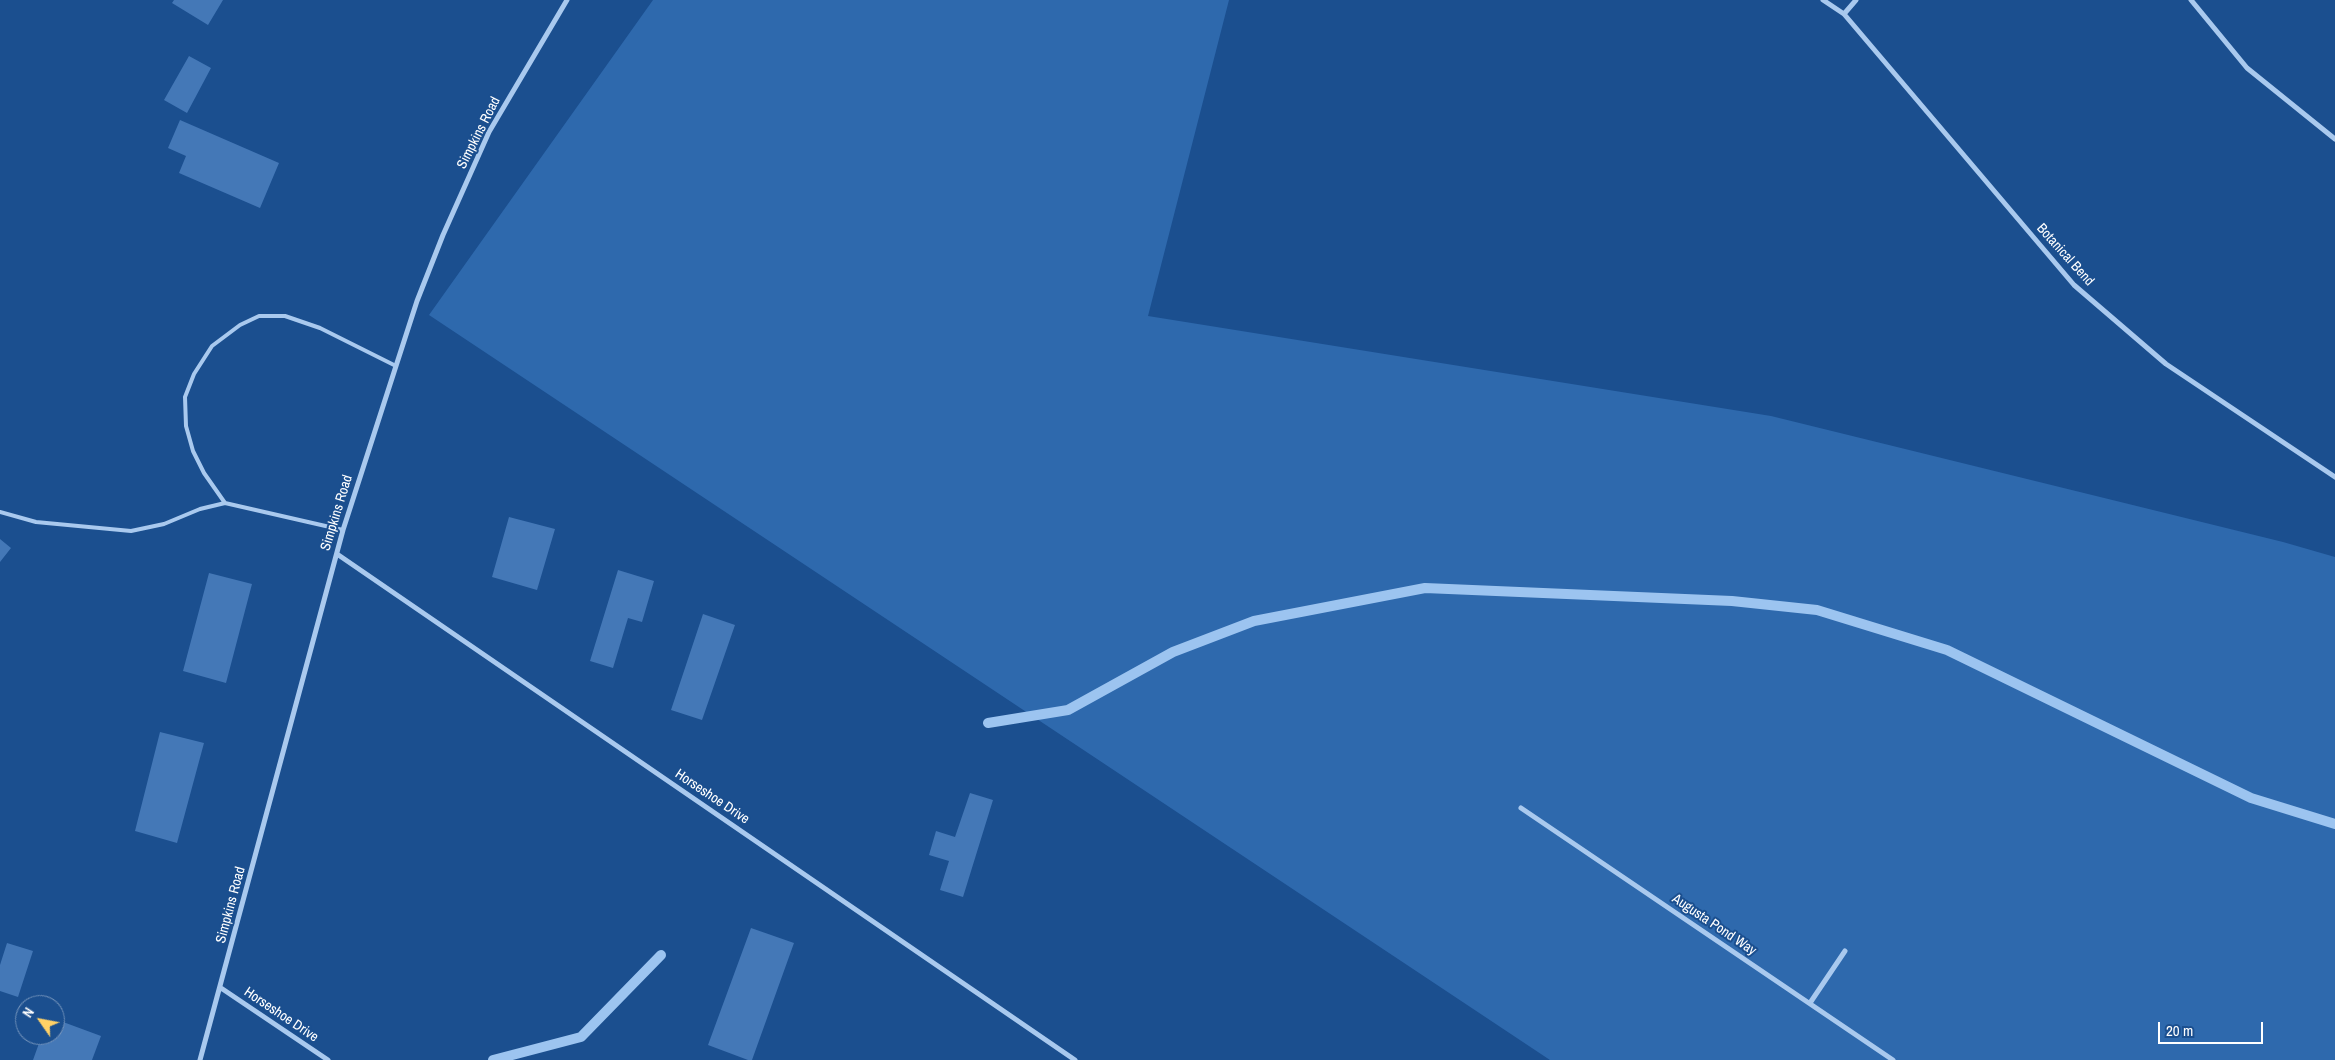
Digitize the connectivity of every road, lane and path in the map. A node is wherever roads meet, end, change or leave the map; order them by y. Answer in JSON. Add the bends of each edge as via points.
{"nodes":[{"id":1,"x":567,"y":0,"type":"edge"},
{"id":2,"x":1823,"y":0,"type":"edge"},
{"id":3,"x":1856,"y":0,"type":"edge"},
{"id":4,"x":2191,"y":0,"type":"edge"},
{"id":5,"x":1844,"y":14,"type":"junction"},
{"id":6,"x":2335,"y":139,"type":"edge"},
{"id":7,"x":396,"y":366,"type":"junction"},
{"id":8,"x":2335,"y":477,"type":"edge"},
{"id":9,"x":225,"y":503,"type":"junction"},
{"id":10,"x":0,"y":512,"type":"edge"},
{"id":11,"x":343,"y":530,"type":"junction"},
{"id":12,"x":336,"y":554,"type":"junction"},
{"id":13,"x":1521,"y":808,"type":"dead end"},
{"id":14,"x":1845,"y":951,"type":"dead end"},
{"id":15,"x":221,"y":988,"type":"junction"},
{"id":16,"x":1810,"y":1003,"type":"junction"},
{"id":17,"x":200,"y":1060,"type":"edge"},
{"id":18,"x":328,"y":1060,"type":"edge"},
{"id":19,"x":1075,"y":1060,"type":"edge"},
{"id":20,"x":1893,"y":1060,"type":"edge"}],
"edges":[{"from":1,"to":7,"type":"street","name":"Simpkins Road","via":[[489,132],[420,293]]},
{"from":2,"to":5,"type":"street","name":"Botanical Bend"},
{"from":3,"to":5,"type":"street"},
{"from":4,"to":6,"type":"street","via":[[2247,68]]},
{"from":5,"to":8,"type":"street","name":"Botanical Bend","via":[[2074,285],[2166,364]]},
{"from":7,"to":9,"type":"lane","via":[[320,328],[284,316],[259,316],[240,325],[212,346],[194,374],[185,397],[186,426],[204,473]]},
{"from":7,"to":11,"type":"street","name":"Simpkins Road"},
{"from":9,"to":10,"type":"lane","via":[[200,508],[164,524],[131,531],[36,522]]},
{"from":9,"to":11,"type":"lane"},
{"from":11,"to":12,"type":"street","name":"Simpkins Road"},
{"from":12,"to":15,"type":"street","name":"Simpkins Road"},
{"from":12,"to":19,"type":"street","name":"Horseshoe Drive"},
{"from":13,"to":16,"type":"street","name":"Augusta Pond Way"},
{"from":14,"to":16,"type":"street"},
{"from":15,"to":17,"type":"street","name":"Simpkins Road"},
{"from":15,"to":18,"type":"street","name":"Horseshoe Drive"},
{"from":16,"to":20,"type":"street","name":"Augusta Pond Way"}]}
